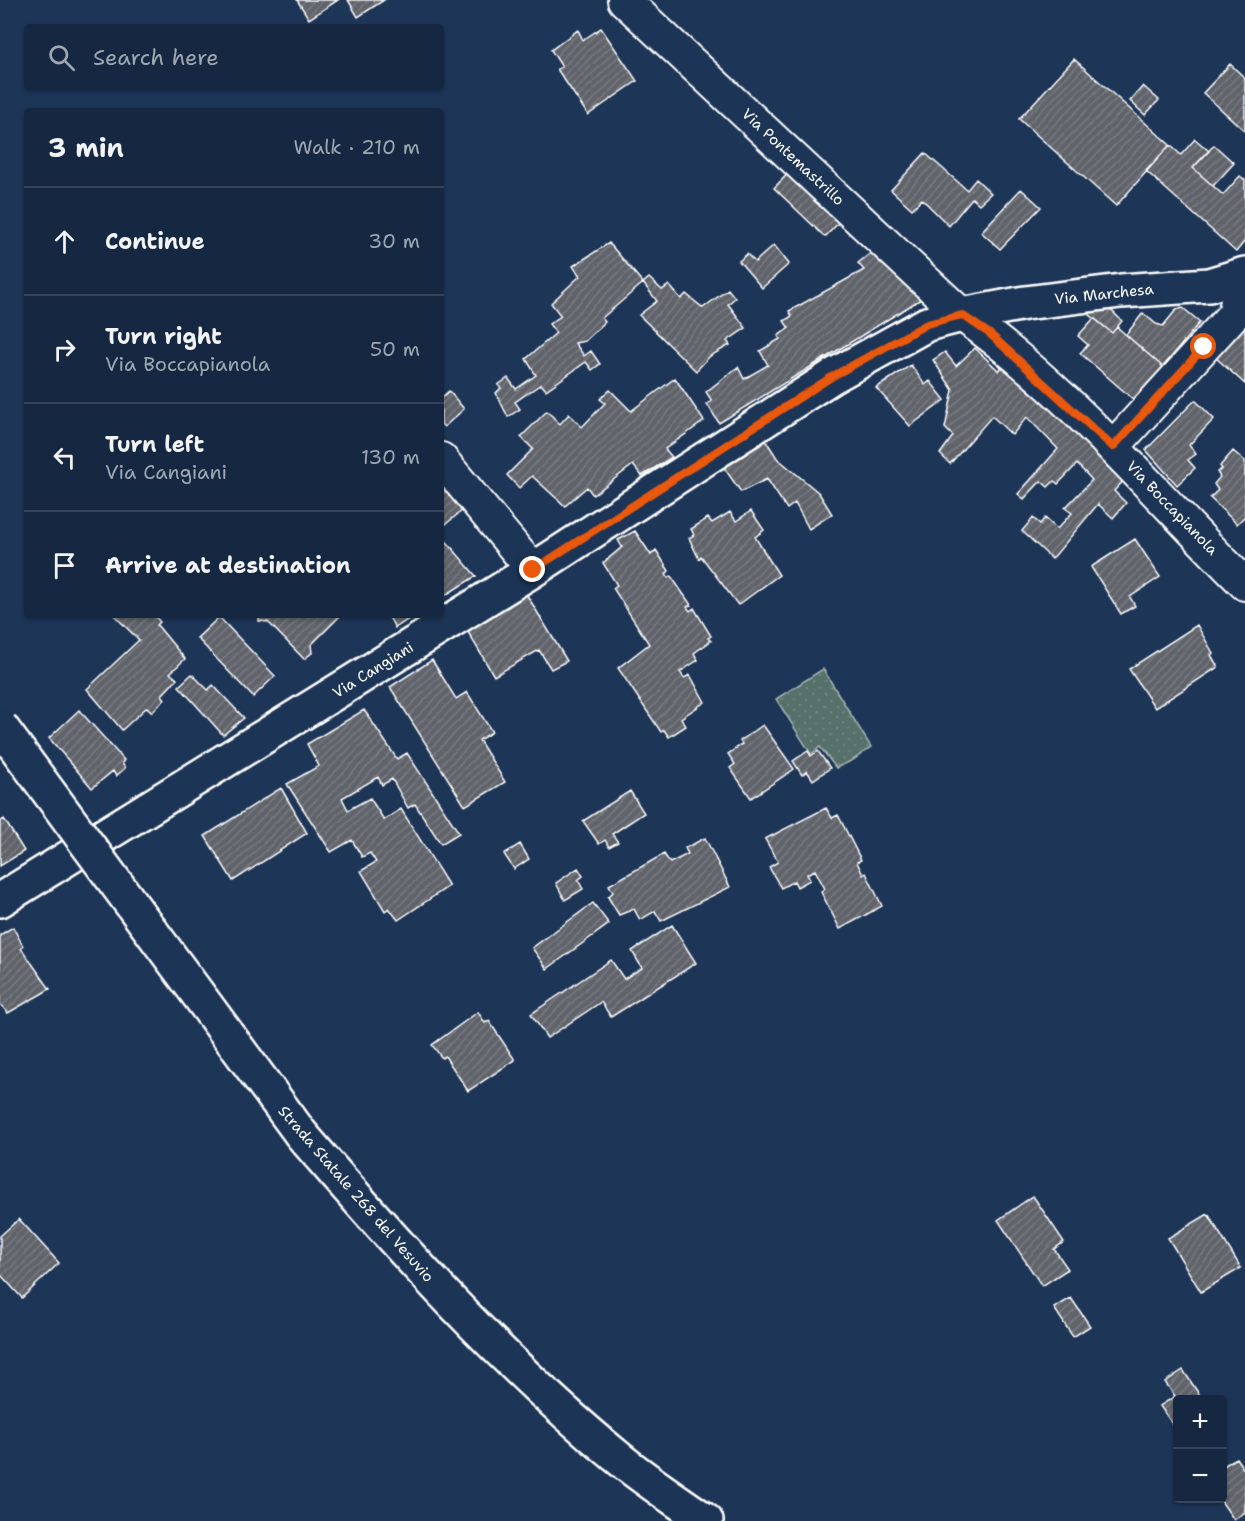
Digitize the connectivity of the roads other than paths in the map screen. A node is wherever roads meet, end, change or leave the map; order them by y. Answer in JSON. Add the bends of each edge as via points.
{"nodes":[{"id":1,"x":624,"y":0,"type":"edge"},
{"id":2,"x":1245,"y":274,"type":"edge"},
{"id":3,"x":962,"y":315,"type":"junction"},
{"id":4,"x":1113,"y":447,"type":"junction"},
{"id":5,"x":444,"y":463,"type":"edge"},
{"id":6,"x":533,"y":570,"type":"junction"},
{"id":7,"x":1245,"y":584,"type":"edge"},
{"id":8,"x":0,"y":726,"type":"edge"},
{"id":9,"x":0,"y":900,"type":"edge"},
{"id":10,"x":706,"y":1521,"type":"edge"}],
"edges":[{"from":1,"to":3,"type":"street","name":"Via Pontemastrillo"},
{"from":2,"to":3,"type":"main road","name":"Via Marchesa","via":[[1209,285],[1121,291]]},
{"from":2,"to":4,"type":"street","via":[[1234,315]]},
{"from":3,"to":4,"type":"street","name":"Via Boccapianola","via":[[990,334]]},
{"from":3,"to":6,"type":"main road","name":"Via Cangiani","via":[[927,324],[833,376]]},
{"from":4,"to":7,"type":"street","name":"Via Boccapianola"},
{"from":5,"to":6,"type":"street"},
{"from":6,"to":9,"type":"main road","name":"Via Cangiani"},
{"from":8,"to":10,"type":"main road","name":"Strada Statale 268 del Vesuvio","bridge":true,"via":[[301,1134],[460,1312],[528,1377],[622,1461]]}]}
